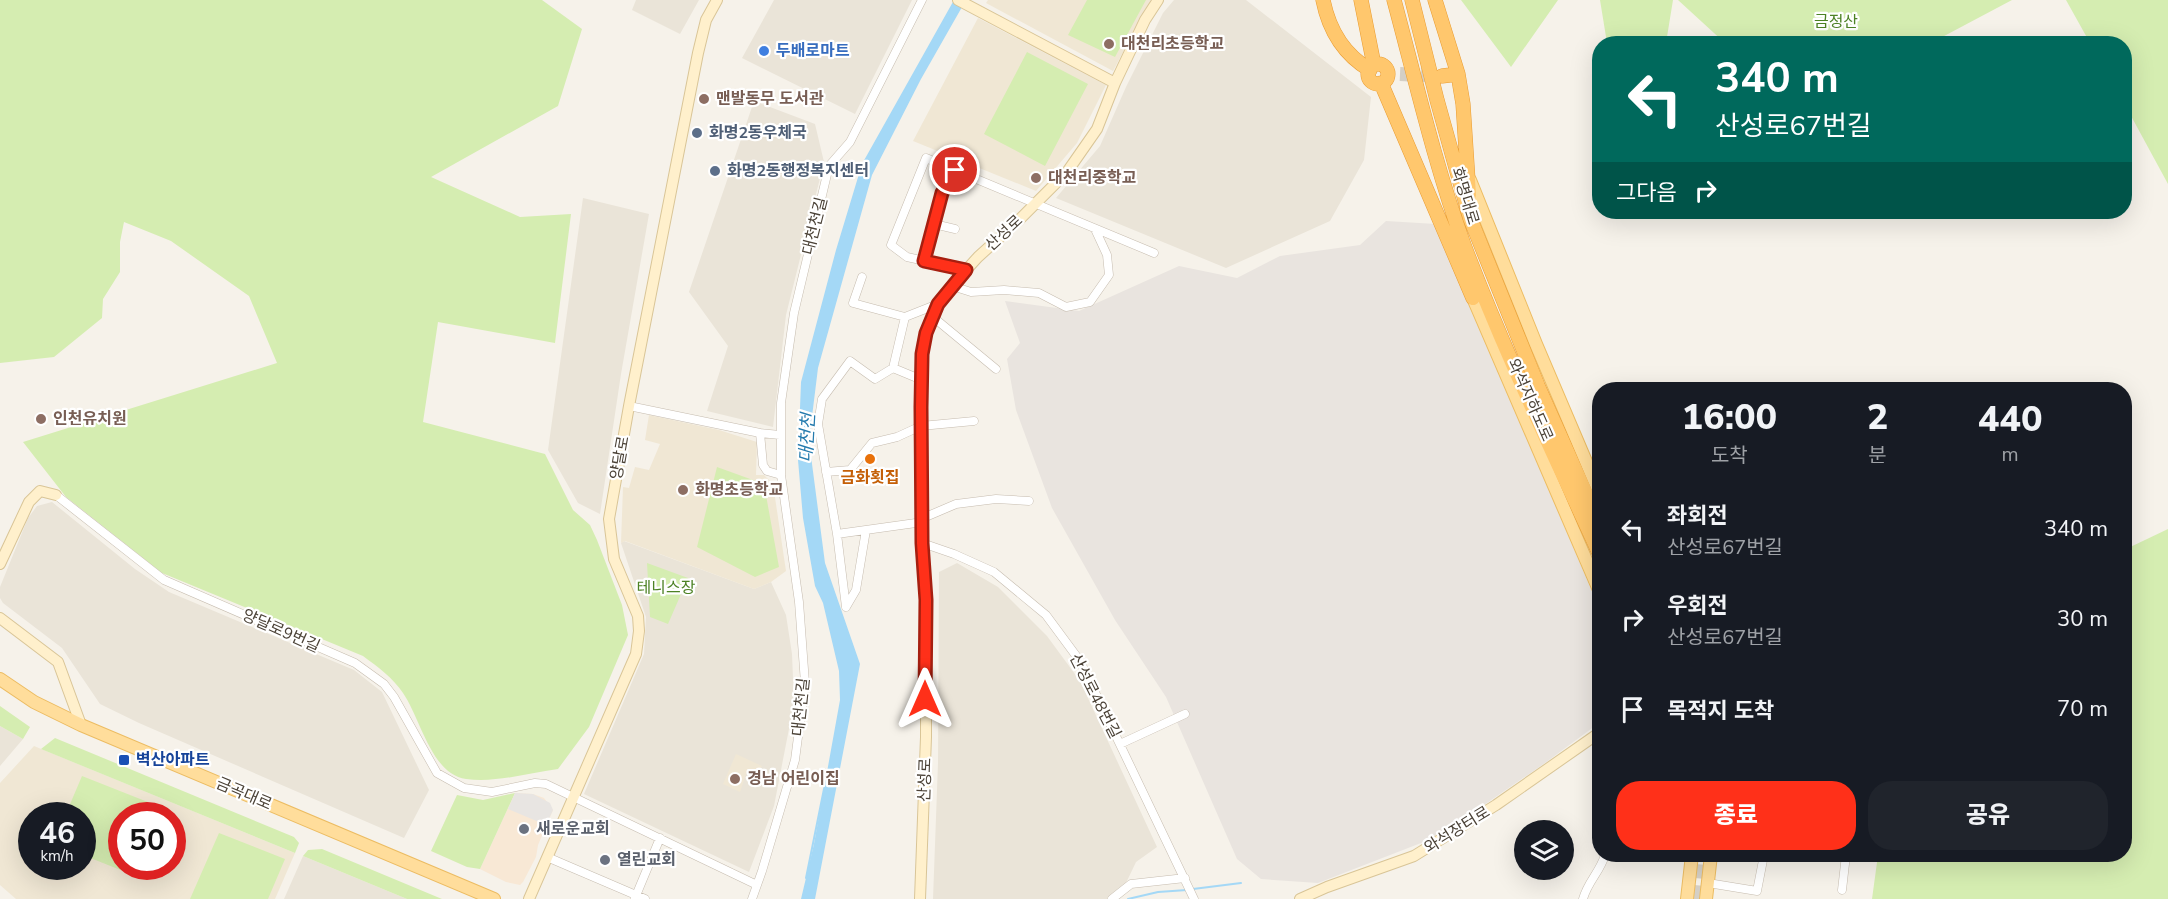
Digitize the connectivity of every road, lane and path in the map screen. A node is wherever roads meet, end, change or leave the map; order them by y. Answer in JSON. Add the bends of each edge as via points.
{"nodes":[{"id":1,"x":717,"y":0,"type":"edge"},
{"id":2,"x":922,"y":0,"type":"edge"},
{"id":3,"x":958,"y":0,"type":"edge"},
{"id":4,"x":1158,"y":0,"type":"edge"},
{"id":5,"x":1323,"y":0,"type":"edge"},
{"id":6,"x":1361,"y":0,"type":"edge"},
{"id":7,"x":1394,"y":0,"type":"edge"},
{"id":8,"x":1412,"y":0,"type":"edge"},
{"id":9,"x":1435,"y":0,"type":"edge"},
{"id":10,"x":1368,"y":37,"type":"junction"},
{"id":11,"x":1352,"y":56,"type":"junction"},
{"id":12,"x":1372,"y":68,"type":"junction"},
{"id":13,"x":1458,"y":74,"type":"junction"},
{"id":14,"x":1442,"y":76,"type":"tunnel mouth"},
{"id":15,"x":1115,"y":83,"type":"junction"},
{"id":16,"x":955,"y":170,"type":"junction"},
{"id":17,"x":1468,"y":175,"type":"junction"},
{"id":18,"x":1035,"y":204,"type":"junction"},
{"id":19,"x":1470,"y":218,"type":"junction"},
{"id":20,"x":934,"y":224,"type":"junction"},
{"id":21,"x":955,"y":229,"type":"dead end"},
{"id":22,"x":1095,"y":229,"type":"junction"},
{"id":23,"x":1465,"y":245,"type":"junction"},
{"id":24,"x":1154,"y":253,"type":"dead end"},
{"id":25,"x":924,"y":261,"type":"junction"},
{"id":26,"x":966,"y":270,"type":"junction"},
{"id":27,"x":862,"y":277,"type":"dead end"},
{"id":28,"x":952,"y":286,"type":"junction"},
{"id":29,"x":1473,"y":298,"type":"junction"},
{"id":30,"x":938,"y":304,"type":"junction"},
{"id":31,"x":905,"y":317,"type":"junction"},
{"id":32,"x":933,"y":317,"type":"junction"},
{"id":33,"x":893,"y":368,"type":"junction"},
{"id":34,"x":996,"y":369,"type":"dead end"},
{"id":35,"x":922,"y":380,"type":"junction"},
{"id":36,"x":1538,"y":386,"type":"joint"},
{"id":37,"x":629,"y":406,"type":"junction"},
{"id":38,"x":974,"y":421,"type":"dead end"},
{"id":39,"x":921,"y":426,"type":"junction"},
{"id":40,"x":760,"y":433,"type":"junction"},
{"id":41,"x":780,"y":435,"type":"junction"},
{"id":42,"x":826,"y":472,"type":"junction"},
{"id":43,"x":781,"y":474,"type":"junction"},
{"id":44,"x":1592,"y":476,"type":"edge"},
{"id":45,"x":56,"y":495,"type":"joint"},
{"id":46,"x":1029,"y":501,"type":"dead end"},
{"id":47,"x":1592,"y":507,"type":"edge"},
{"id":48,"x":922,"y":520,"type":"junction"},
{"id":49,"x":866,"y":530,"type":"junction"},
{"id":50,"x":837,"y":534,"type":"junction"},
{"id":51,"x":1592,"y":538,"type":"edge"},
{"id":52,"x":922,"y":543,"type":"junction"},
{"id":53,"x":0,"y":564,"type":"edge"},
{"id":54,"x":1592,"y":574,"type":"edge"},
{"id":55,"x":0,"y":618,"type":"edge"},
{"id":56,"x":0,"y":679,"type":"edge"},
{"id":57,"x":73,"y":701,"type":"junction"},
{"id":58,"x":1185,"y":714,"type":"dead end"},
{"id":59,"x":64,"y":717,"type":"junction"},
{"id":60,"x":81,"y":725,"type":"junction"},
{"id":61,"x":1592,"y":737,"type":"edge"},
{"id":62,"x":1120,"y":744,"type":"junction"},
{"id":63,"x":573,"y":796,"type":"junction"},
{"id":64,"x":660,"y":838,"type":"junction"},
{"id":65,"x":547,"y":857,"type":"junction"},
{"id":66,"x":1603,"y":862,"type":"edge"},
{"id":67,"x":1691,"y":862,"type":"edge"},
{"id":68,"x":1710,"y":862,"type":"edge"},
{"id":69,"x":1762,"y":862,"type":"edge"},
{"id":70,"x":1845,"y":862,"type":"edge"},
{"id":71,"x":1185,"y":878,"type":"junction"},
{"id":72,"x":1708,"y":883,"type":"junction"},
{"id":73,"x":757,"y":885,"type":"junction"},
{"id":74,"x":1842,"y":890,"type":"dead end"},
{"id":75,"x":636,"y":897,"type":"edge"},
{"id":76,"x":494,"y":899,"type":"edge"},
{"id":77,"x":529,"y":899,"type":"edge"},
{"id":78,"x":645,"y":899,"type":"edge"},
{"id":79,"x":752,"y":899,"type":"edge"},
{"id":80,"x":920,"y":899,"type":"edge"},
{"id":81,"x":1112,"y":899,"type":"edge"},
{"id":82,"x":1194,"y":899,"type":"edge"},
{"id":83,"x":1300,"y":899,"type":"edge"},
{"id":84,"x":1583,"y":899,"type":"edge"},
{"id":85,"x":1686,"y":899,"type":"edge"},
{"id":86,"x":1706,"y":899,"type":"edge"}],
"edges":[{"from":1,"to":37,"type":"main road","name":"양달로","via":[[706,20],[698,53]]},
{"from":2,"to":41,"type":"street","name":"대천천길","via":[[850,142],[830,166],[794,312]]},
{"from":3,"to":15,"type":"main road"},
{"from":4,"to":15,"type":"main road","name":"산성로"},
{"from":5,"to":11,"type":"highway","via":[[1327,20],[1340,45]]},
{"from":6,"to":10,"type":"highway"},
{"from":7,"to":23,"type":"highway","name":"화명대로","via":[[1437,164]]},
{"from":8,"to":19,"type":"highway","name":"화명대로"},
{"from":9,"to":13,"type":"highway"},
{"from":10,"to":11,"type":"highway","via":[[1366,50]]},
{"from":10,"to":12,"type":"highway"},
{"from":11,"to":12,"type":"highway"},
{"from":12,"to":29,"type":"highway","via":[[1372,82],[1390,77]]},
{"from":13,"to":14,"type":"highway"},
{"from":13,"to":17,"type":"highway"},
{"from":15,"to":18,"type":"main road","name":"산성로","via":[[1096,129],[1066,172]]},
{"from":16,"to":18,"type":"street","name":"산성로"},
{"from":16,"to":20,"type":"street","via":[[942,193]]},
{"from":16,"to":25,"type":"street","name":"산성로","via":[[926,158],[891,245],[908,257]]},
{"from":17,"to":19,"type":"highway"},
{"from":17,"to":44,"type":"main road","name":"화명대로"},
{"from":18,"to":22,"type":"street","name":"산성로"},
{"from":18,"to":26,"type":"main road","name":"산성로"},
{"from":19,"to":36,"type":"highway","name":"화명대로"},
{"from":20,"to":21,"type":"street"},
{"from":20,"to":25,"type":"street"},
{"from":22,"to":24,"type":"street","name":"산성로"},
{"from":22,"to":28,"type":"street","via":[[1107,255],[1109,275],[1090,302],[1066,307],[1039,293],[971,292]]},
{"from":23,"to":29,"type":"highway"},
{"from":23,"to":51,"type":"highway","name":"와석지하도로"},
{"from":25,"to":26,"type":"street"},
{"from":26,"to":28,"type":"main road","name":"산성로"},
{"from":27,"to":31,"type":"street","via":[[853,303]]},
{"from":28,"to":30,"type":"main road","name":"산성로"},
{"from":29,"to":54,"type":"main road"},
{"from":30,"to":31,"type":"street"},
{"from":30,"to":32,"type":"main road","name":"산성로"},
{"from":31,"to":33,"type":"street"},
{"from":32,"to":34,"type":"street"},
{"from":32,"to":35,"type":"main road","name":"산성로","via":[[922,354]]},
{"from":33,"to":35,"type":"street"},
{"from":33,"to":42,"type":"street","via":[[875,379],[850,362],[822,399],[818,424]]},
{"from":35,"to":39,"type":"main road","name":"산성로"},
{"from":36,"to":47,"type":"highway","name":"와석지하도로"},
{"from":37,"to":40,"type":"street"},
{"from":37,"to":63,"type":"main road","name":"양달로","via":[[609,519],[614,559],[638,616],[638,642]]},
{"from":38,"to":39,"type":"street"},
{"from":39,"to":42,"type":"street","via":[[872,443],[850,470]]},
{"from":39,"to":48,"type":"main road","name":"산성로"},
{"from":40,"to":41,"type":"street"},
{"from":40,"to":43,"type":"street","via":[[763,465],[767,471]]},
{"from":41,"to":43,"type":"street","name":"대천천길"},
{"from":42,"to":50,"type":"street"},
{"from":43,"to":73,"type":"street","name":"대천천길","via":[[799,602],[805,683],[795,760]]},
{"from":45,"to":53,"type":"main road","name":"양달로9번길","via":[[40,491],[29,502]]},
{"from":45,"to":63,"type":"street","name":"양달로9번길","via":[[164,580],[355,663],[371,674],[394,698],[437,773],[452,783],[492,792],[546,784]]},
{"from":46,"to":48,"type":"street","via":[[996,499],[956,504]]},
{"from":48,"to":49,"type":"street"},
{"from":48,"to":52,"type":"main road","name":"산성로"},
{"from":49,"to":50,"type":"street"},
{"from":49,"to":50,"type":"street","via":[[856,590],[846,607]]},
{"from":52,"to":62,"type":"street","name":"산성로48번길","via":[[994,572],[1046,615],[1080,661]]},
{"from":52,"to":80,"type":"main road","name":"산성로","via":[[926,737]]},
{"from":55,"to":57,"type":"main road","via":[[58,662]]},
{"from":56,"to":59,"type":"main road","name":"금곡대로"},
{"from":57,"to":59,"type":"main road"},
{"from":57,"to":60,"type":"main road"},
{"from":58,"to":62,"type":"street"},
{"from":59,"to":60,"type":"main road","name":"금곡대로"},
{"from":60,"to":76,"type":"main road","name":"금곡대로"},
{"from":61,"to":83,"type":"main road","name":"와석장터로","via":[[1496,806],[1414,856]]},
{"from":62,"to":71,"type":"street","name":"산성로48번길"},
{"from":63,"to":64,"type":"street","name":"양달로9번길"},
{"from":63,"to":65,"type":"main road","name":"양달로"},
{"from":64,"to":73,"type":"street","name":"양달로9번길"},
{"from":64,"to":75,"type":"street"},
{"from":65,"to":75,"type":"street"},
{"from":65,"to":77,"type":"main road","name":"양달로"},
{"from":66,"to":84,"type":"street","via":[[1586,886]]},
{"from":67,"to":85,"type":"main road"},
{"from":68,"to":72,"type":"main road"},
{"from":69,"to":72,"type":"street","via":[[1756,891]]},
{"from":70,"to":74,"type":"street"},
{"from":71,"to":81,"type":"street","via":[[1131,884]]},
{"from":71,"to":82,"type":"street","name":"산성로48번길"},
{"from":72,"to":86,"type":"main road"},
{"from":73,"to":79,"type":"street","name":"대천천길"},
{"from":75,"to":78,"type":"street"}]}
